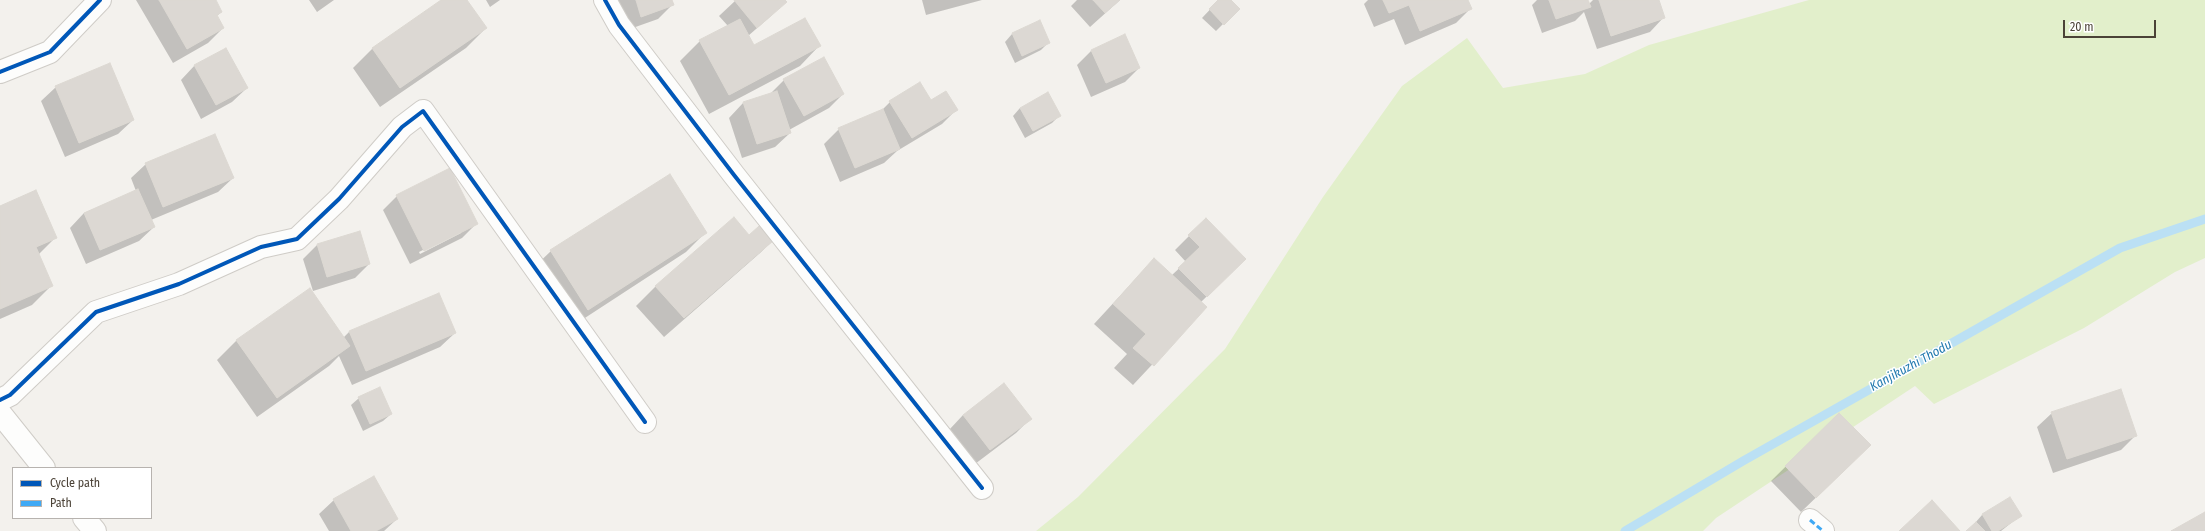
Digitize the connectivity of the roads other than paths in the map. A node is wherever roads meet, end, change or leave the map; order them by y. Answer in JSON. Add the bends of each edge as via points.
{"nodes":[{"id":1,"x":100,"y":0,"type":"edge"},
{"id":2,"x":605,"y":0,"type":"edge"},
{"id":3,"x":0,"y":72,"type":"edge"},
{"id":4,"x":0,"y":400,"type":"edge"},
{"id":5,"x":0,"y":413,"type":"edge"},
{"id":6,"x":645,"y":422,"type":"dead end"},
{"id":7,"x":43,"y":467,"type":"edge"},
{"id":8,"x":982,"y":488,"type":"dead end"}],
"edges":[{"from":1,"to":3,"type":"street","via":[[50,52]]},
{"from":2,"to":8,"type":"street","via":[[619,24],[734,175]]},
{"from":4,"to":6,"type":"street","via":[[10,395],[96,312],[179,284],[261,247],[296,239],[339,198],[402,127],[423,111]]},
{"from":5,"to":7,"type":"street"}]}
